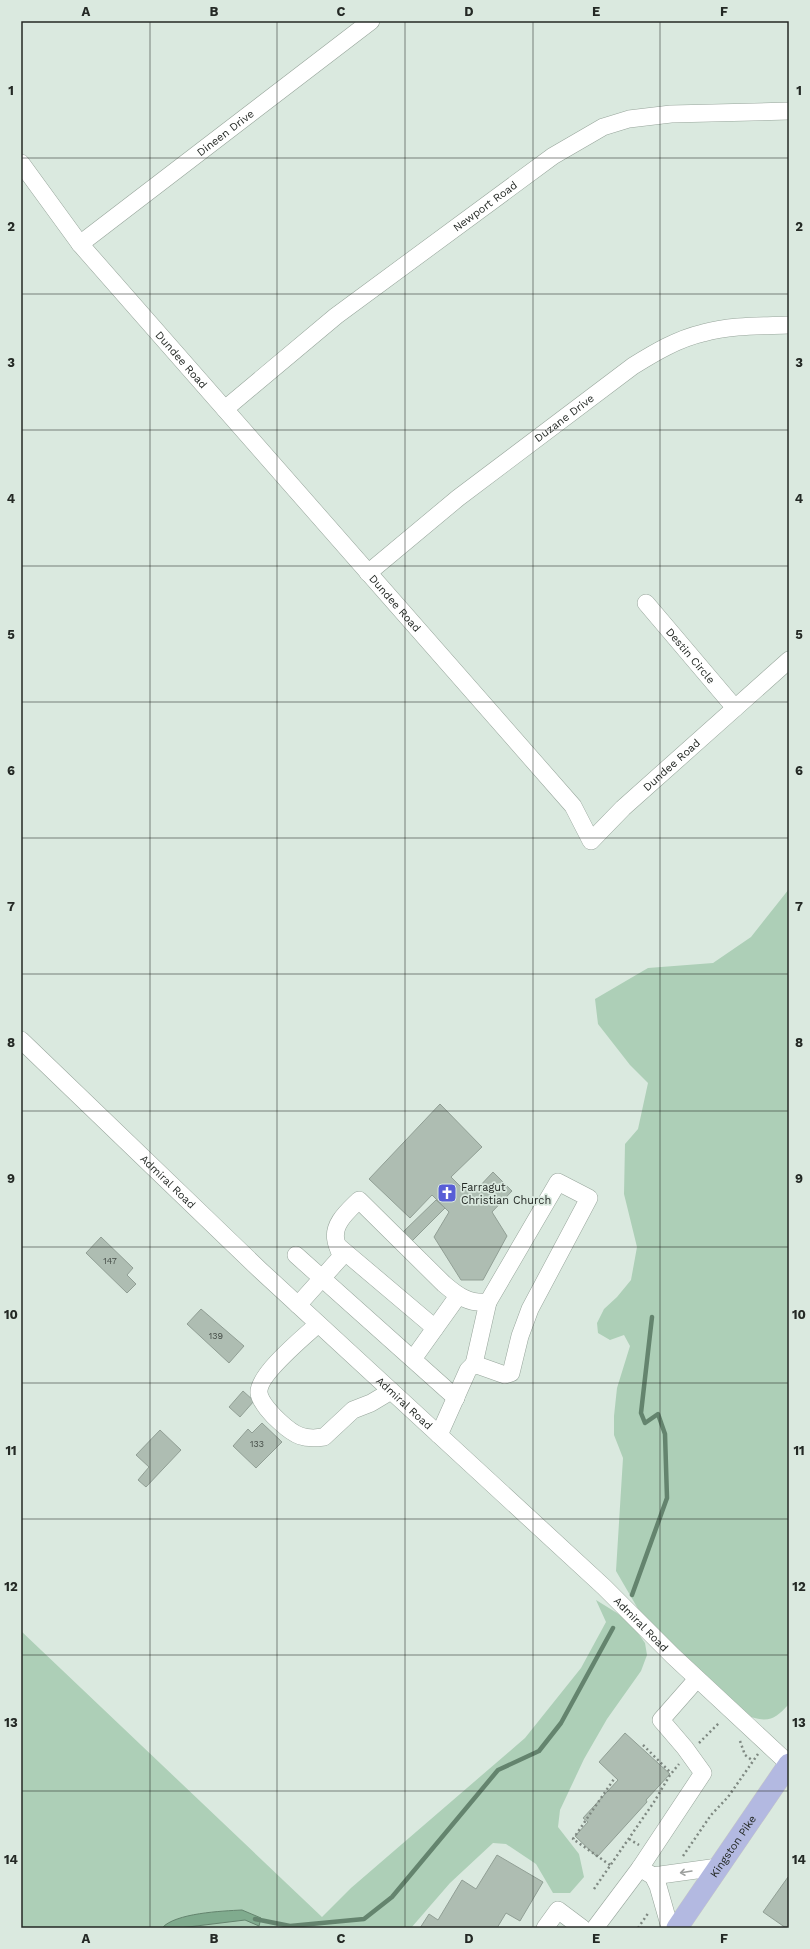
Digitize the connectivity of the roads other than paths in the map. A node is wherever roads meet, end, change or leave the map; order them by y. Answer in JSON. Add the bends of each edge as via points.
{"nodes":[{"id":1,"x":371,"y":21,"type":"edge"},
{"id":2,"x":789,"y":111,"type":"edge"},
{"id":3,"x":21,"y":163,"type":"edge"},
{"id":4,"x":80,"y":244,"type":"junction"},
{"id":5,"x":789,"y":325,"type":"edge"},
{"id":6,"x":225,"y":409,"type":"junction"},
{"id":7,"x":368,"y":573,"type":"junction"},
{"id":8,"x":646,"y":603,"type":"dead end"},
{"id":9,"x":789,"y":660,"type":"edge"},
{"id":10,"x":735,"y":708,"type":"junction"},
{"id":11,"x":21,"y":1040,"type":"edge"},
{"id":12,"x":338,"y":1246,"type":"junction"},
{"id":13,"x":296,"y":1255,"type":"dead end"},
{"id":14,"x":323,"y":1278,"type":"junction"},
{"id":15,"x":458,"y":1296,"type":"junction"},
{"id":16,"x":488,"y":1302,"type":"junction"},
{"id":17,"x":298,"y":1306,"type":"junction"},
{"id":18,"x":318,"y":1324,"type":"junction"},
{"id":19,"x":435,"y":1328,"type":"junction"},
{"id":20,"x":413,"y":1359,"type":"junction"},
{"id":21,"x":474,"y":1364,"type":"junction"},
{"id":22,"x":391,"y":1392,"type":"junction"},
{"id":23,"x":456,"y":1398,"type":"junction"},
{"id":24,"x":439,"y":1436,"type":"junction"},
{"id":25,"x":697,"y":1679,"type":"junction"},
{"id":26,"x":788,"y":1769,"type":"edge"},
{"id":27,"x":718,"y":1867,"type":"junction"},
{"id":28,"x":654,"y":1873,"type":"junction"},
{"id":29,"x":545,"y":1928,"type":"edge"},
{"id":30,"x":582,"y":1928,"type":"edge"},
{"id":31,"x":596,"y":1928,"type":"edge"},
{"id":32,"x":670,"y":1928,"type":"edge"},
{"id":33,"x":677,"y":1928,"type":"edge"}],
"edges":[{"from":1,"to":4,"type":"street","name":"Dineen Drive"},
{"from":2,"to":6,"type":"street","name":"Newport Road","via":[[671,114],[629,118],[603,127],[553,156],[343,311]]},
{"from":3,"to":4,"type":"street","name":"Dundee Road"},
{"from":4,"to":6,"type":"street","name":"Dundee Road"},
{"from":5,"to":7,"type":"street","name":"Duzane Drive","via":[[744,326],[702,333],[661,349],[632,366],[458,498]]},
{"from":6,"to":7,"type":"street","name":"Dundee Road"},
{"from":7,"to":10,"type":"street","name":"Dundee Road","via":[[573,806],[591,841],[623,808]]},
{"from":8,"to":10,"type":"street","name":"Destin Circle"},
{"from":9,"to":10,"type":"street","name":"Dundee Road"},
{"from":11,"to":17,"type":"street","name":"Admiral Road"},
{"from":12,"to":14,"type":"street","via":[[341,1257]]},
{"from":12,"to":15,"type":"street","via":[[337,1228],[341,1217],[359,1200]]},
{"from":12,"to":19,"type":"street"},
{"from":13,"to":14,"type":"street"},
{"from":14,"to":17,"type":"street"},
{"from":14,"to":20,"type":"street"},
{"from":15,"to":16,"type":"street","via":[[476,1303]]},
{"from":15,"to":19,"type":"street"},
{"from":16,"to":21,"type":"street"},
{"from":16,"to":21,"type":"street","via":[[558,1182],[589,1198],[530,1309],[511,1373],[505,1375]]},
{"from":17,"to":18,"type":"street","name":"Admiral Road"},
{"from":18,"to":22,"type":"street","name":"Admiral Road"},
{"from":18,"to":22,"type":"street","via":[[282,1356],[264,1377],[259,1388],[258,1394],[279,1421],[300,1437],[324,1437],[353,1410]]},
{"from":19,"to":20,"type":"street"},
{"from":20,"to":23,"type":"street"},
{"from":21,"to":23,"type":"street","via":[[468,1370]]},
{"from":22,"to":24,"type":"street","name":"Admiral Road"},
{"from":23,"to":24,"type":"street"},
{"from":24,"to":25,"type":"street","name":"Admiral Road","via":[[604,1587]]},
{"from":25,"to":26,"type":"street","name":"Admiral Road","via":[[766,1742]]},
{"from":25,"to":28,"type":"street","via":[[661,1720],[703,1773]]},
{"from":26,"to":27,"type":"main road","name":"Kingston Pike"},
{"from":27,"to":28,"type":"street","one_way":true},
{"from":27,"to":33,"type":"main road","name":"Kingston Pike"},
{"from":28,"to":31,"type":"street"},
{"from":28,"to":32,"type":"street"},
{"from":29,"to":30,"type":"street","via":[[558,1910]]}]}
